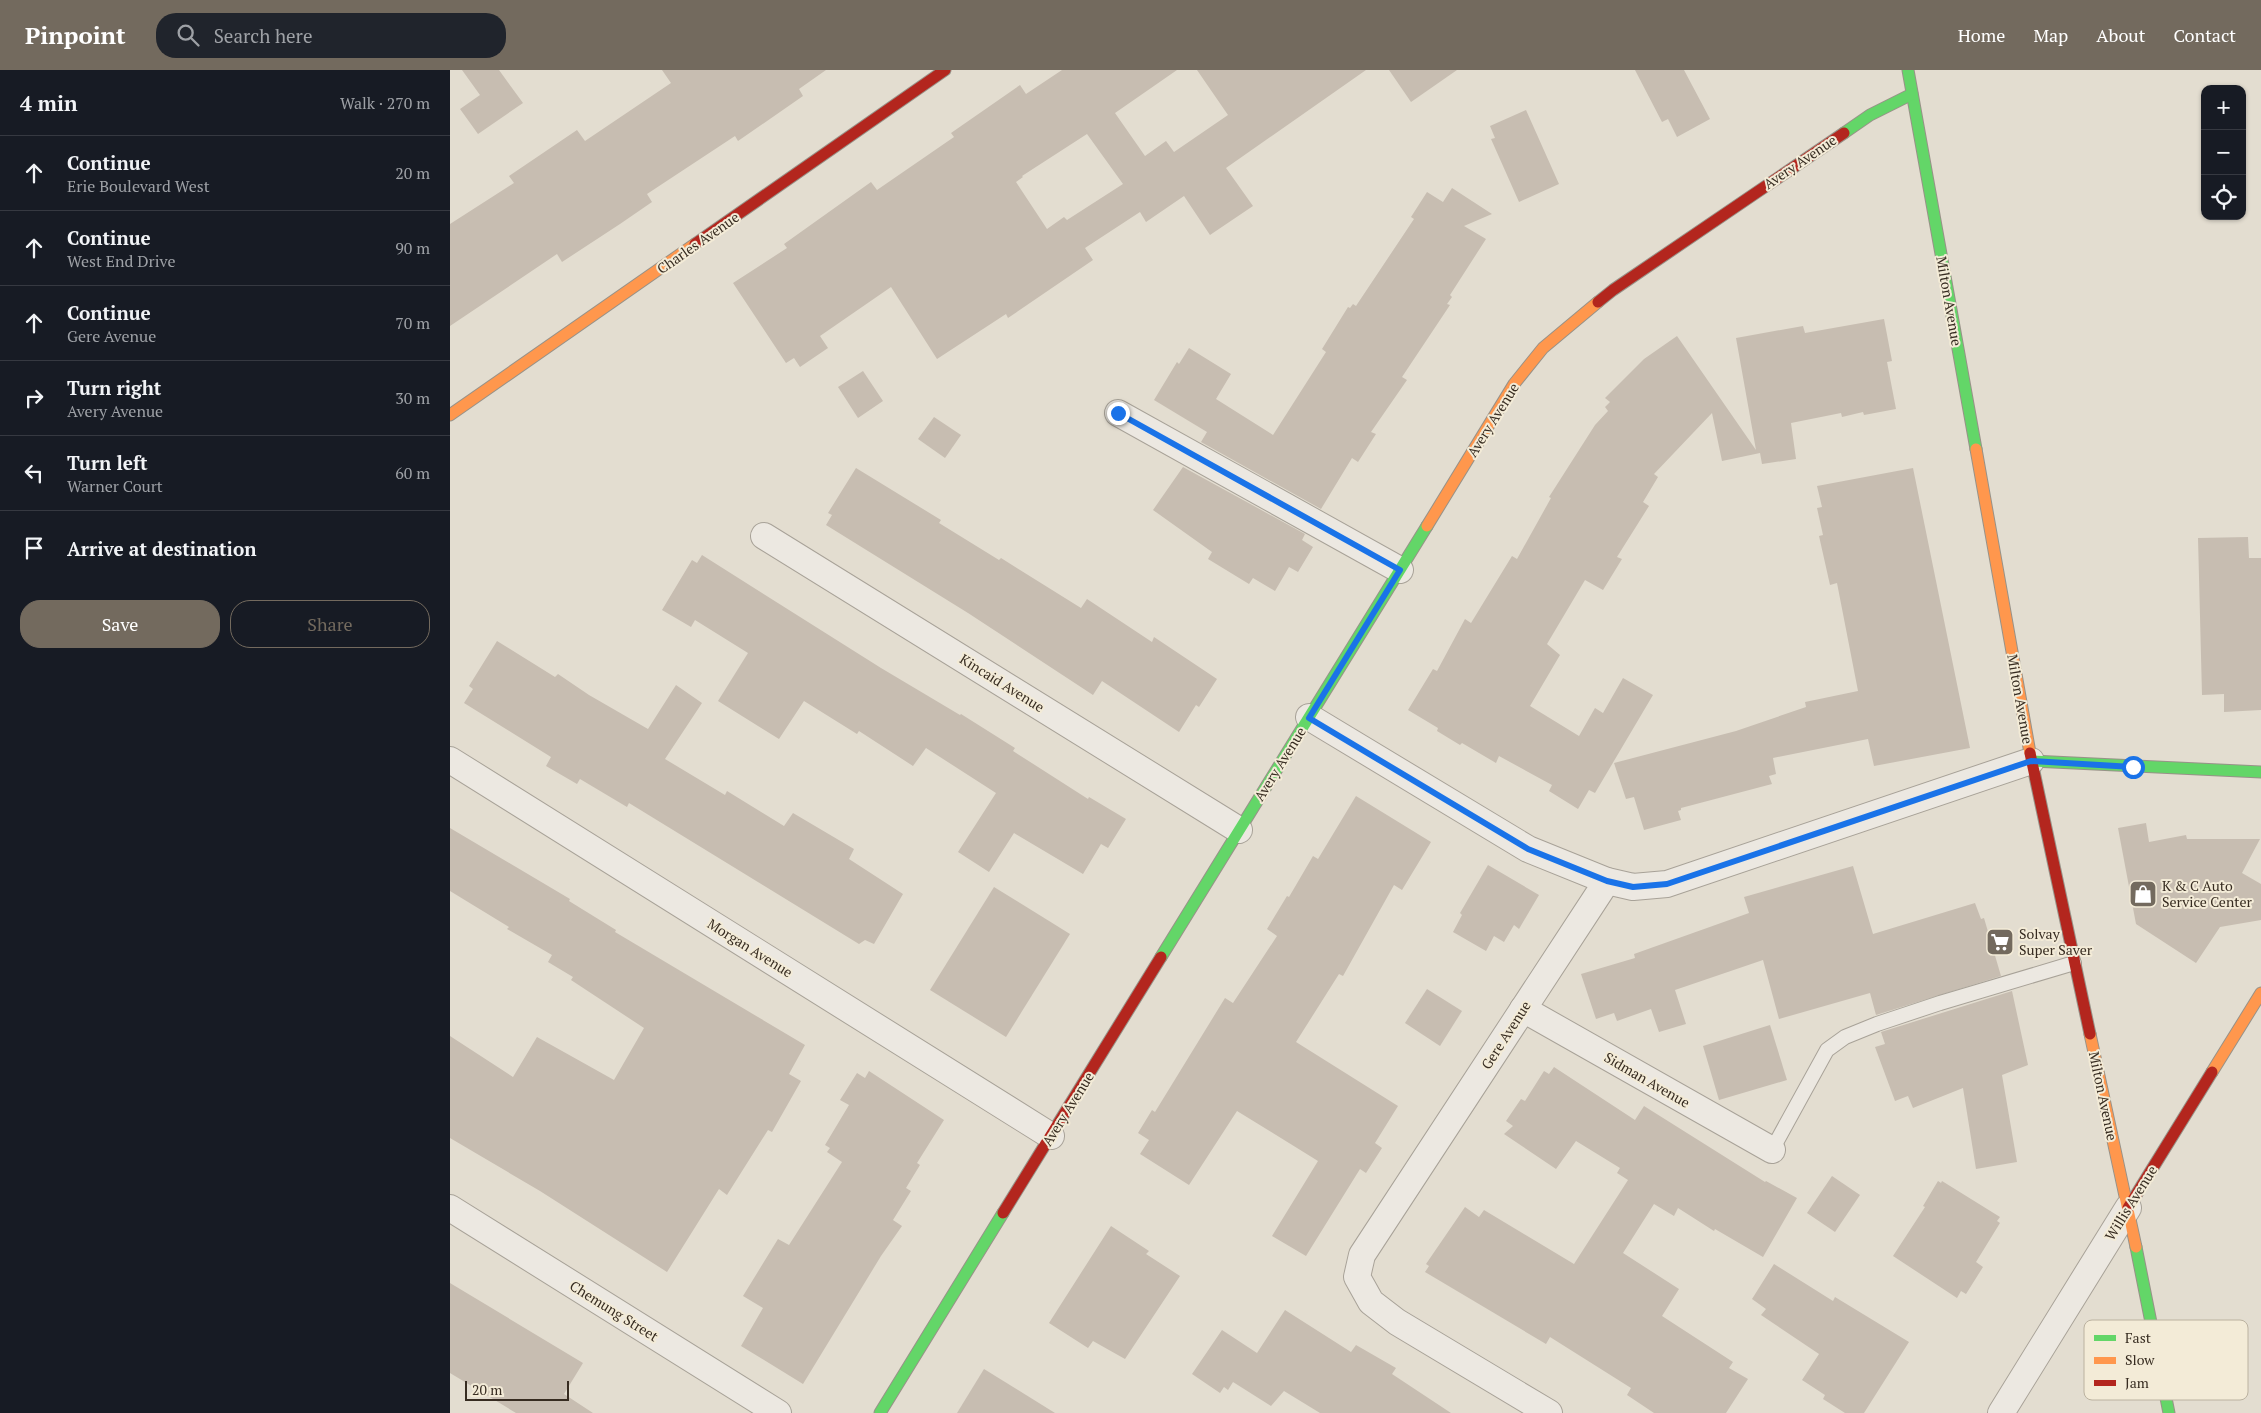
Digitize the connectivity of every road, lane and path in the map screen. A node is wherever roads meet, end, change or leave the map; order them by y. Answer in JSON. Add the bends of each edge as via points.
{"nodes":[{"id":1,"x":945,"y":70,"type":"edge"},
{"id":2,"x":1908,"y":70,"type":"edge"},
{"id":3,"x":1912,"y":94,"type":"junction"},
{"id":4,"x":1118,"y":413,"type":"dead end"},
{"id":5,"x":450,"y":414,"type":"edge"},
{"id":6,"x":764,"y":536,"type":"dead end"},
{"id":7,"x":1400,"y":570,"type":"junction"},
{"id":8,"x":1309,"y":718,"type":"junction"},
{"id":9,"x":450,"y":760,"type":"edge"},
{"id":10,"x":2031,"y":761,"type":"junction"},
{"id":11,"x":2261,"y":772,"type":"edge"},
{"id":12,"x":1239,"y":830,"type":"junction"},
{"id":13,"x":1607,"y":881,"type":"junction"},
{"id":14,"x":2074,"y":963,"type":"junction"},
{"id":15,"x":2261,"y":993,"type":"edge"},
{"id":16,"x":1523,"y":1009,"type":"junction"},
{"id":17,"x":1051,"y":1136,"type":"junction"},
{"id":18,"x":1772,"y":1150,"type":"joint"},
{"id":19,"x":450,"y":1208,"type":"edge"},
{"id":20,"x":2128,"y":1208,"type":"junction"},
{"id":21,"x":2150,"y":1320,"type":"edge"},
{"id":22,"x":2166,"y":1400,"type":"edge"},
{"id":23,"x":778,"y":1413,"type":"edge"},
{"id":24,"x":880,"y":1413,"type":"edge"},
{"id":25,"x":1549,"y":1413,"type":"edge"},
{"id":26,"x":2001,"y":1413,"type":"edge"},
{"id":27,"x":2169,"y":1413,"type":"edge"}],
"edges":[{"from":1,"to":5,"type":"street","name":"Charles Avenue"},
{"from":2,"to":3,"type":"street","name":"Milton Avenue"},
{"from":3,"to":7,"type":"street","name":"Avery Avenue","via":[[1870,115],[1613,290],[1543,348],[1514,384]]},
{"from":3,"to":10,"type":"street","name":"Milton Avenue"},
{"from":4,"to":7,"type":"street"},
{"from":6,"to":12,"type":"street","name":"Kincaid Avenue"},
{"from":7,"to":8,"type":"street","name":"Avery Avenue"},
{"from":8,"to":12,"type":"street","name":"Avery Avenue"},
{"from":8,"to":13,"type":"street","via":[[1528,849]]},
{"from":9,"to":17,"type":"street","name":"Morgan Avenue"},
{"from":10,"to":11,"type":"street"},
{"from":10,"to":13,"type":"street","via":[[1667,884],[1633,887]]},
{"from":10,"to":14,"type":"street","name":"Milton Avenue"},
{"from":12,"to":17,"type":"street","name":"Avery Avenue"},
{"from":13,"to":16,"type":"street","name":"Gere Avenue"},
{"from":14,"to":18,"type":"lane","via":[[1940,1003],[1845,1037],[1827,1050]]},
{"from":14,"to":20,"type":"street","name":"Milton Avenue"},
{"from":15,"to":20,"type":"street","name":"Willis Avenue"},
{"from":16,"to":18,"type":"street","name":"Sidman Avenue"},
{"from":16,"to":25,"type":"street","name":"Gere Avenue","via":[[1362,1255],[1357,1277],[1371,1302],[1397,1322]]},
{"from":17,"to":24,"type":"street","name":"Avery Avenue"},
{"from":19,"to":23,"type":"street","name":"Chemung Street"},
{"from":20,"to":21,"type":"street","name":"Milton Avenue"},
{"from":20,"to":26,"type":"street","name":"Willis Avenue"},
{"from":22,"to":27,"type":"street","name":"Milton Avenue"}]}
